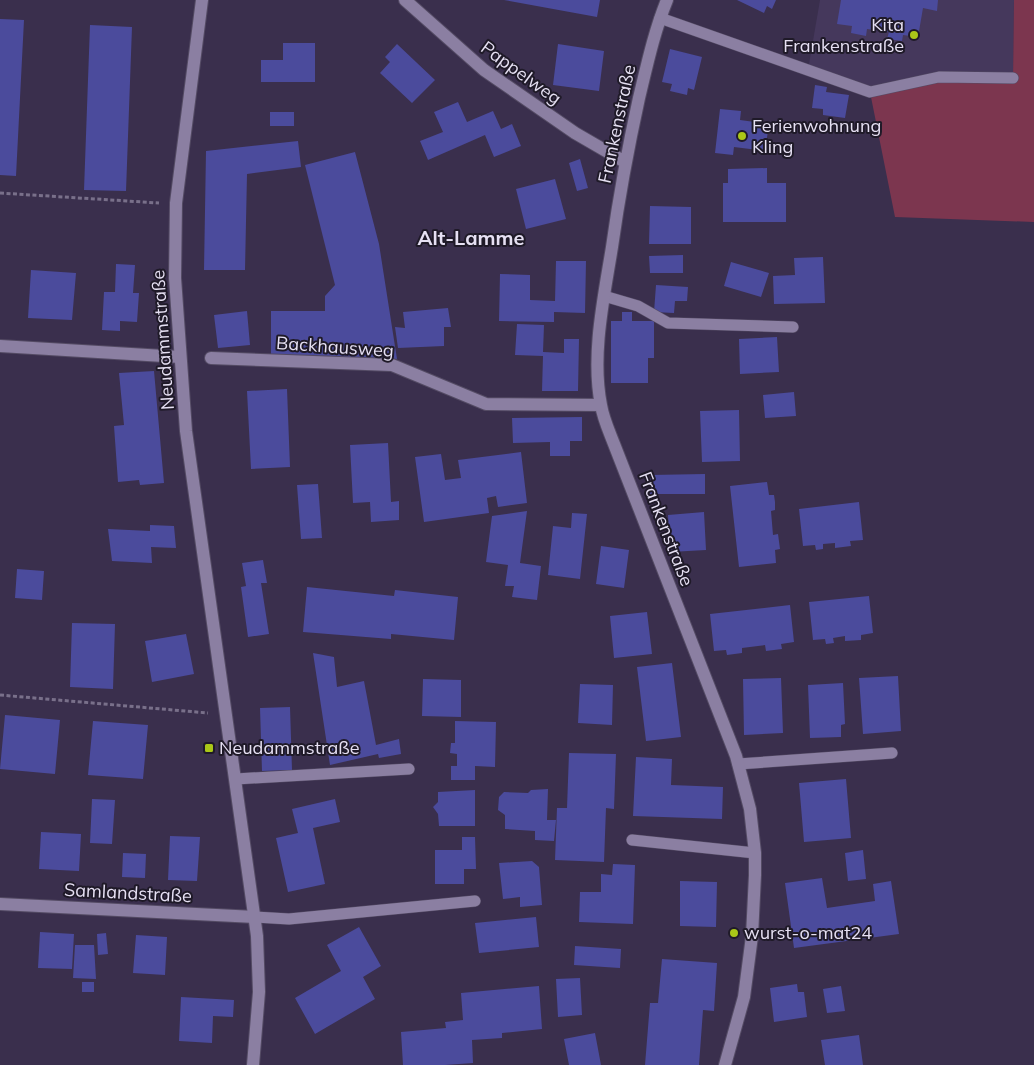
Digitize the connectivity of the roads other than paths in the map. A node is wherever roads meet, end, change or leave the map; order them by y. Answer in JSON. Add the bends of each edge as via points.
{"nodes":[{"id":1,"x":201,"y":0,"type":"edge"},
{"id":2,"x":406,"y":0,"type":"edge"},
{"id":3,"x":667,"y":0,"type":"edge"},
{"id":4,"x":660,"y":18,"type":"junction"},
{"id":5,"x":1013,"y":78,"type":"dead end"},
{"id":6,"x":625,"y":162,"type":"junction"},
{"id":7,"x":604,"y":296,"type":"junction"},
{"id":8,"x":793,"y":327,"type":"dead end"},
{"id":9,"x":0,"y":346,"type":"edge"},
{"id":10,"x":180,"y":357,"type":"junction"},
{"id":11,"x":211,"y":358,"type":"dead end"},
{"id":12,"x":601,"y":405,"type":"junction"},
{"id":13,"x":892,"y":753,"type":"dead end"},
{"id":14,"x":738,"y":764,"type":"junction"},
{"id":15,"x":409,"y":770,"type":"dead end"},
{"id":16,"x":236,"y":779,"type":"junction"},
{"id":17,"x":632,"y":840,"type":"dead end"},
{"id":18,"x":756,"y":853,"type":"junction"},
{"id":19,"x":475,"y":901,"type":"dead end"},
{"id":20,"x":0,"y":904,"type":"edge"},
{"id":21,"x":255,"y":916,"type":"junction"},
{"id":22,"x":253,"y":1065,"type":"edge"},
{"id":23,"x":726,"y":1065,"type":"edge"}],
"edges":[{"from":1,"to":10,"type":"street","name":"Neudammstraße","via":[[176,203],[175,278]]},
{"from":2,"to":6,"type":"street","name":"Pappelweg","via":[[484,70],[575,133]]},
{"from":3,"to":4,"type":"street","name":"Frankenstraße"},
{"from":4,"to":5,"type":"lane","via":[[870,92],[939,77]]},
{"from":4,"to":6,"type":"street","name":"Frankenstraße"},
{"from":6,"to":7,"type":"street","name":"Frankenstraße"},
{"from":7,"to":8,"type":"lane","via":[[638,306],[668,323]]},
{"from":7,"to":12,"type":"street","name":"Frankenstraße","via":[[598,375]]},
{"from":9,"to":10,"type":"street"},
{"from":10,"to":16,"type":"street","name":"Neudammstraße","via":[[186,431]]},
{"from":11,"to":12,"type":"street","name":"Backhausweg","via":[[392,365],[486,404]]},
{"from":12,"to":14,"type":"street","name":"Frankenstraße"},
{"from":13,"to":14,"type":"lane"},
{"from":14,"to":18,"type":"street","name":"Frankenstraße","via":[[750,809]]},
{"from":15,"to":16,"type":"lane"},
{"from":16,"to":21,"type":"street","name":"Neudammstraße"},
{"from":17,"to":18,"type":"lane"},
{"from":18,"to":23,"type":"street","name":"Frankenstraße","via":[[752,936],[745,988]]},
{"from":19,"to":21,"type":"lane","via":[[290,919]]},
{"from":20,"to":21,"type":"street","name":"Samlandstraße"},
{"from":21,"to":22,"type":"street","name":"Neudammstraße","via":[[259,992]]}]}
